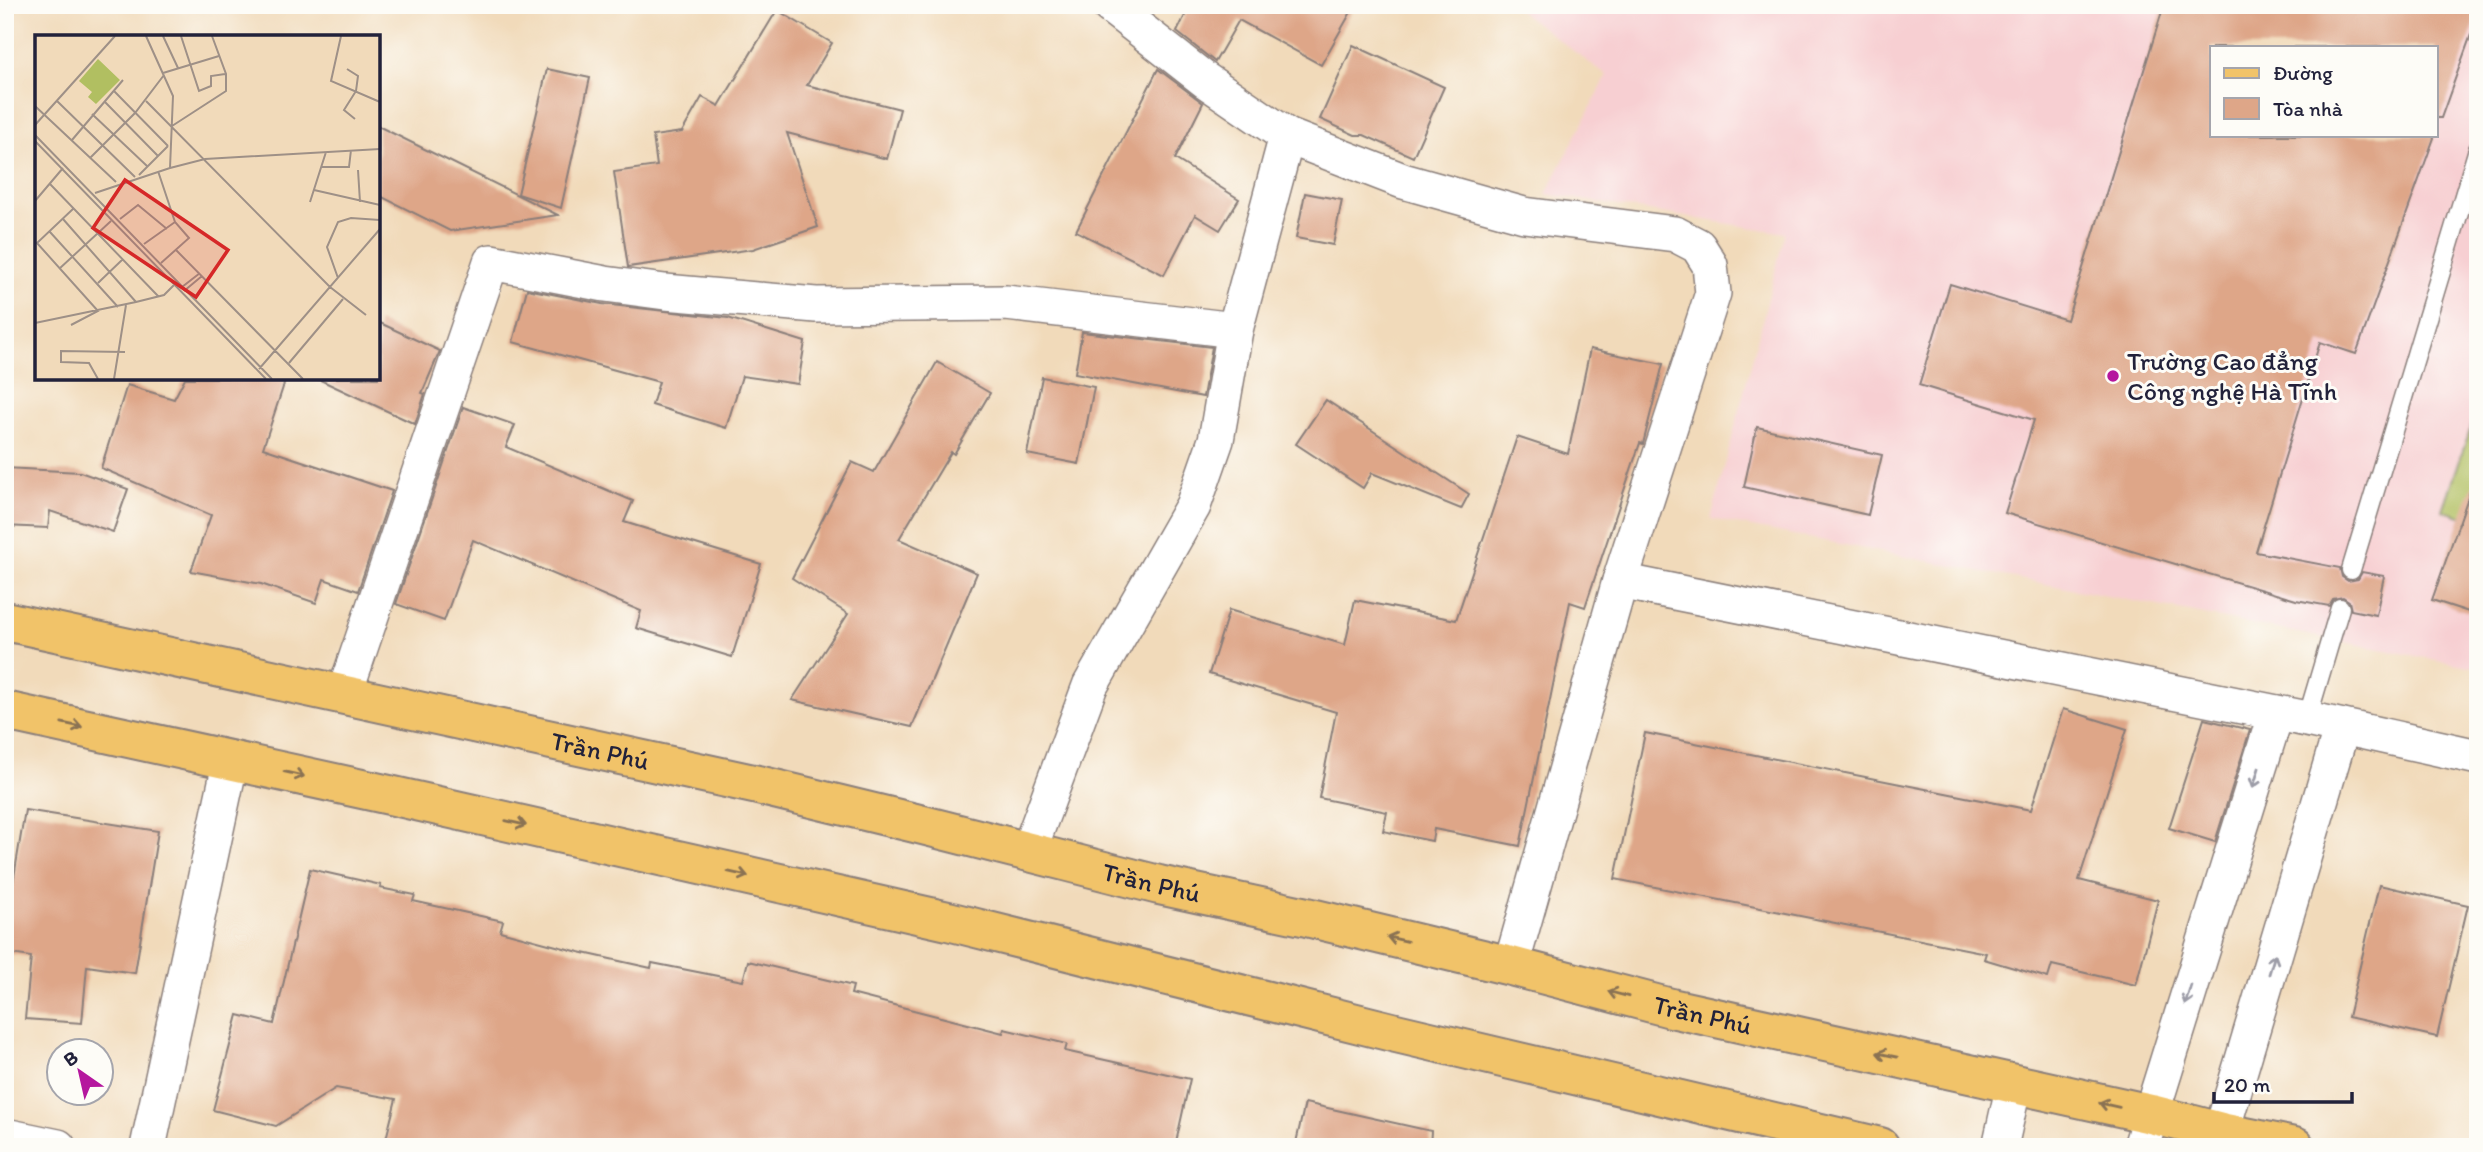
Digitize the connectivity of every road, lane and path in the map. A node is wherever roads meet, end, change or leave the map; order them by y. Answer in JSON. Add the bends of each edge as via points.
{"nodes":[{"id":1,"x":1109,"y":5,"type":"edge"},
{"id":2,"x":1287,"y":136,"type":"junction"},
{"id":3,"x":2478,"y":149,"type":"edge"},
{"id":4,"x":1235,"y":330,"type":"junction"},
{"id":5,"x":2351,"y":570,"type":"dead end"},
{"id":6,"x":1620,"y":581,"type":"junction"},
{"id":7,"x":2340,"y":608,"type":"dead end"},
{"id":8,"x":5,"y":621,"type":"edge"},
{"id":9,"x":344,"y":695,"type":"junction"},
{"id":10,"x":5,"y":711,"type":"edge"},
{"id":11,"x":2291,"y":716,"type":"junction"},
{"id":12,"x":2342,"y":727,"type":"junction"},
{"id":13,"x":2478,"y":757,"type":"edge"},
{"id":14,"x":231,"y":759,"type":"junction"},
{"id":15,"x":1028,"y":853,"type":"junction"},
{"id":16,"x":1511,"y":966,"type":"junction"},
{"id":17,"x":2014,"y":1084,"type":"junction"},
{"id":18,"x":2146,"y":1130,"type":"edge"},
{"id":19,"x":5,"y":1136,"type":"edge"},
{"id":20,"x":2219,"y":1139,"type":"edge"},
{"id":21,"x":58,"y":1147,"type":"edge"},
{"id":22,"x":148,"y":1147,"type":"edge"},
{"id":23,"x":1880,"y":1147,"type":"edge"},
{"id":24,"x":2000,"y":1147,"type":"edge"},
{"id":25,"x":2295,"y":1147,"type":"edge"}],
"edges":[{"from":1,"to":2,"type":"street","via":[[1205,80]]},
{"from":2,"to":4,"type":"street"},
{"from":2,"to":6,"type":"street","via":[[1403,181],[1524,215],[1675,234],[1698,246],[1710,265],[1713,293]]},
{"from":3,"to":5,"type":"lane"},
{"from":4,"to":9,"type":"street","via":[[1006,303],[816,305],[665,292],[491,262]]},
{"from":4,"to":15,"type":"street","via":[[1216,440],[1193,506],[1090,686]]},
{"from":6,"to":11,"type":"street"},
{"from":6,"to":16,"type":"street"},
{"from":7,"to":11,"type":"lane"},
{"from":8,"to":9,"type":"main road","name":"Trần Phú"},
{"from":9,"to":15,"type":"main road","name":"Trần Phú","via":[[758,785]]},
{"from":10,"to":14,"type":"main road","one_way":true},
{"from":11,"to":12,"type":"street"},
{"from":11,"to":18,"type":"street","one_way":true},
{"from":12,"to":13,"type":"street"},
{"from":20,"to":12,"type":"street","one_way":true},
{"from":14,"to":22,"type":"street"},
{"from":14,"to":23,"type":"main road","one_way":true,"via":[[948,921]]},
{"from":16,"to":15,"type":"main road","name":"Trần Phú","one_way":true},
{"from":17,"to":16,"type":"main road","name":"Trần Phú","one_way":true,"via":[[1671,1008]]},
{"from":18,"to":17,"type":"main road","name":"Trần Phú","one_way":true},
{"from":17,"to":24,"type":"street"},
{"from":18,"to":20,"type":"main road","name":"Trần Phú"},
{"from":19,"to":21,"type":"street"},
{"from":20,"to":25,"type":"main road","name":"Trần Phú"}]}
